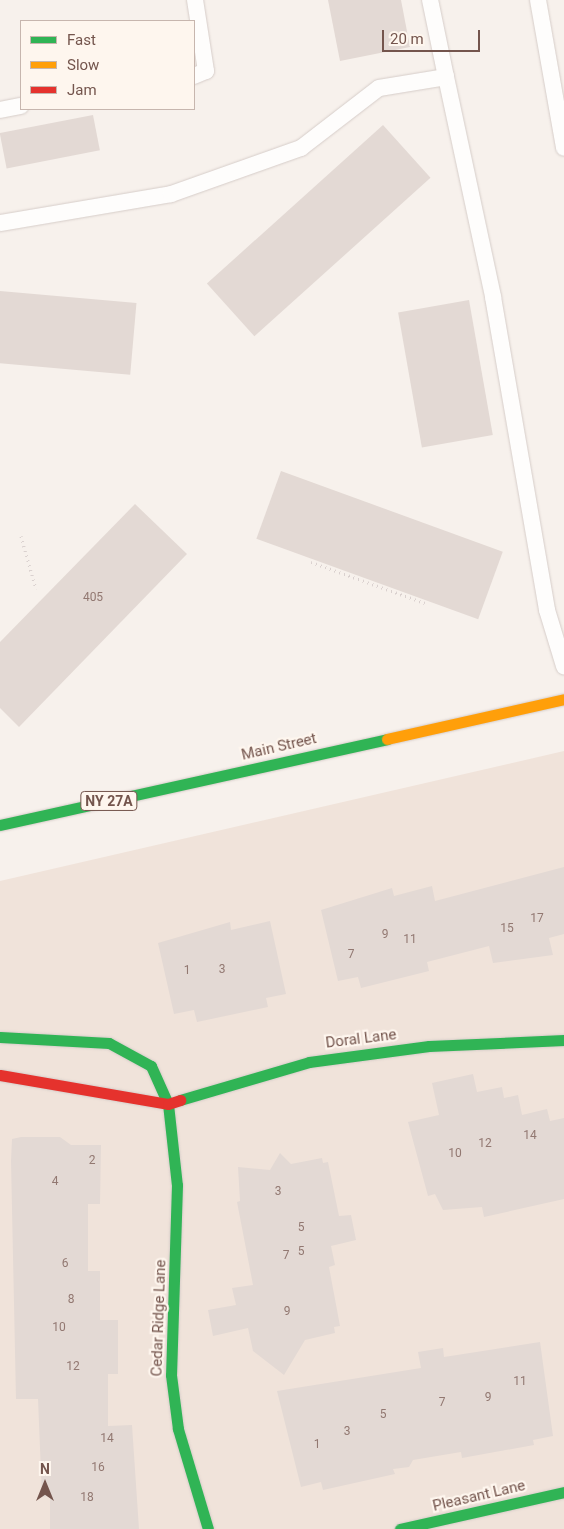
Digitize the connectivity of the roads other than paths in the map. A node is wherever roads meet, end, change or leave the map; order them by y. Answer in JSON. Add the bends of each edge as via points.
{"nodes":[{"id":1,"x":195,"y":0,"type":"edge"},
{"id":2,"x":430,"y":0,"type":"edge"},
{"id":3,"x":538,"y":0,"type":"edge"},
{"id":4,"x":195,"y":76,"type":"edge"},
{"id":5,"x":446,"y":77,"type":"junction"},
{"id":6,"x":20,"y":106,"type":"edge"},
{"id":7,"x":0,"y":110,"type":"edge"},
{"id":8,"x":564,"y":148,"type":"edge"},
{"id":9,"x":0,"y":223,"type":"edge"},
{"id":10,"x":564,"y":666,"type":"edge"},
{"id":11,"x":564,"y":699,"type":"edge"},
{"id":12,"x":0,"y":825,"type":"edge"},
{"id":13,"x":0,"y":1037,"type":"edge"},
{"id":14,"x":564,"y":1040,"type":"edge"},
{"id":15,"x":0,"y":1075,"type":"edge"},
{"id":16,"x":168,"y":1104,"type":"junction"},
{"id":17,"x":564,"y":1492,"type":"edge"},
{"id":18,"x":208,"y":1529,"type":"edge"},
{"id":19,"x":400,"y":1529,"type":"edge"}],
"edges":[{"from":1,"to":4,"type":"lane","via":[[206,71]]},
{"from":2,"to":5,"type":"lane"},
{"from":3,"to":8,"type":"lane"},
{"from":5,"to":9,"type":"lane","via":[[379,88],[301,148],[172,194]]},
{"from":5,"to":10,"type":"lane","via":[[493,297],[548,610]]},
{"from":6,"to":7,"type":"lane"},
{"from":11,"to":12,"type":"street","name":"Main Street","number":"NY 27A"},
{"from":13,"to":16,"type":"street","via":[[109,1043],[151,1066]]},
{"from":14,"to":16,"type":"street","name":"Doral Lane","via":[[429,1046],[338,1057],[233,1082]]},
{"from":15,"to":16,"type":"street","name":"Doral Lane"},
{"from":16,"to":18,"type":"street","name":"Cedar Ridge Lane","via":[[177,1205],[171,1375],[178,1428]]},
{"from":17,"to":19,"type":"street","name":"Pleasant Lane"}]}
